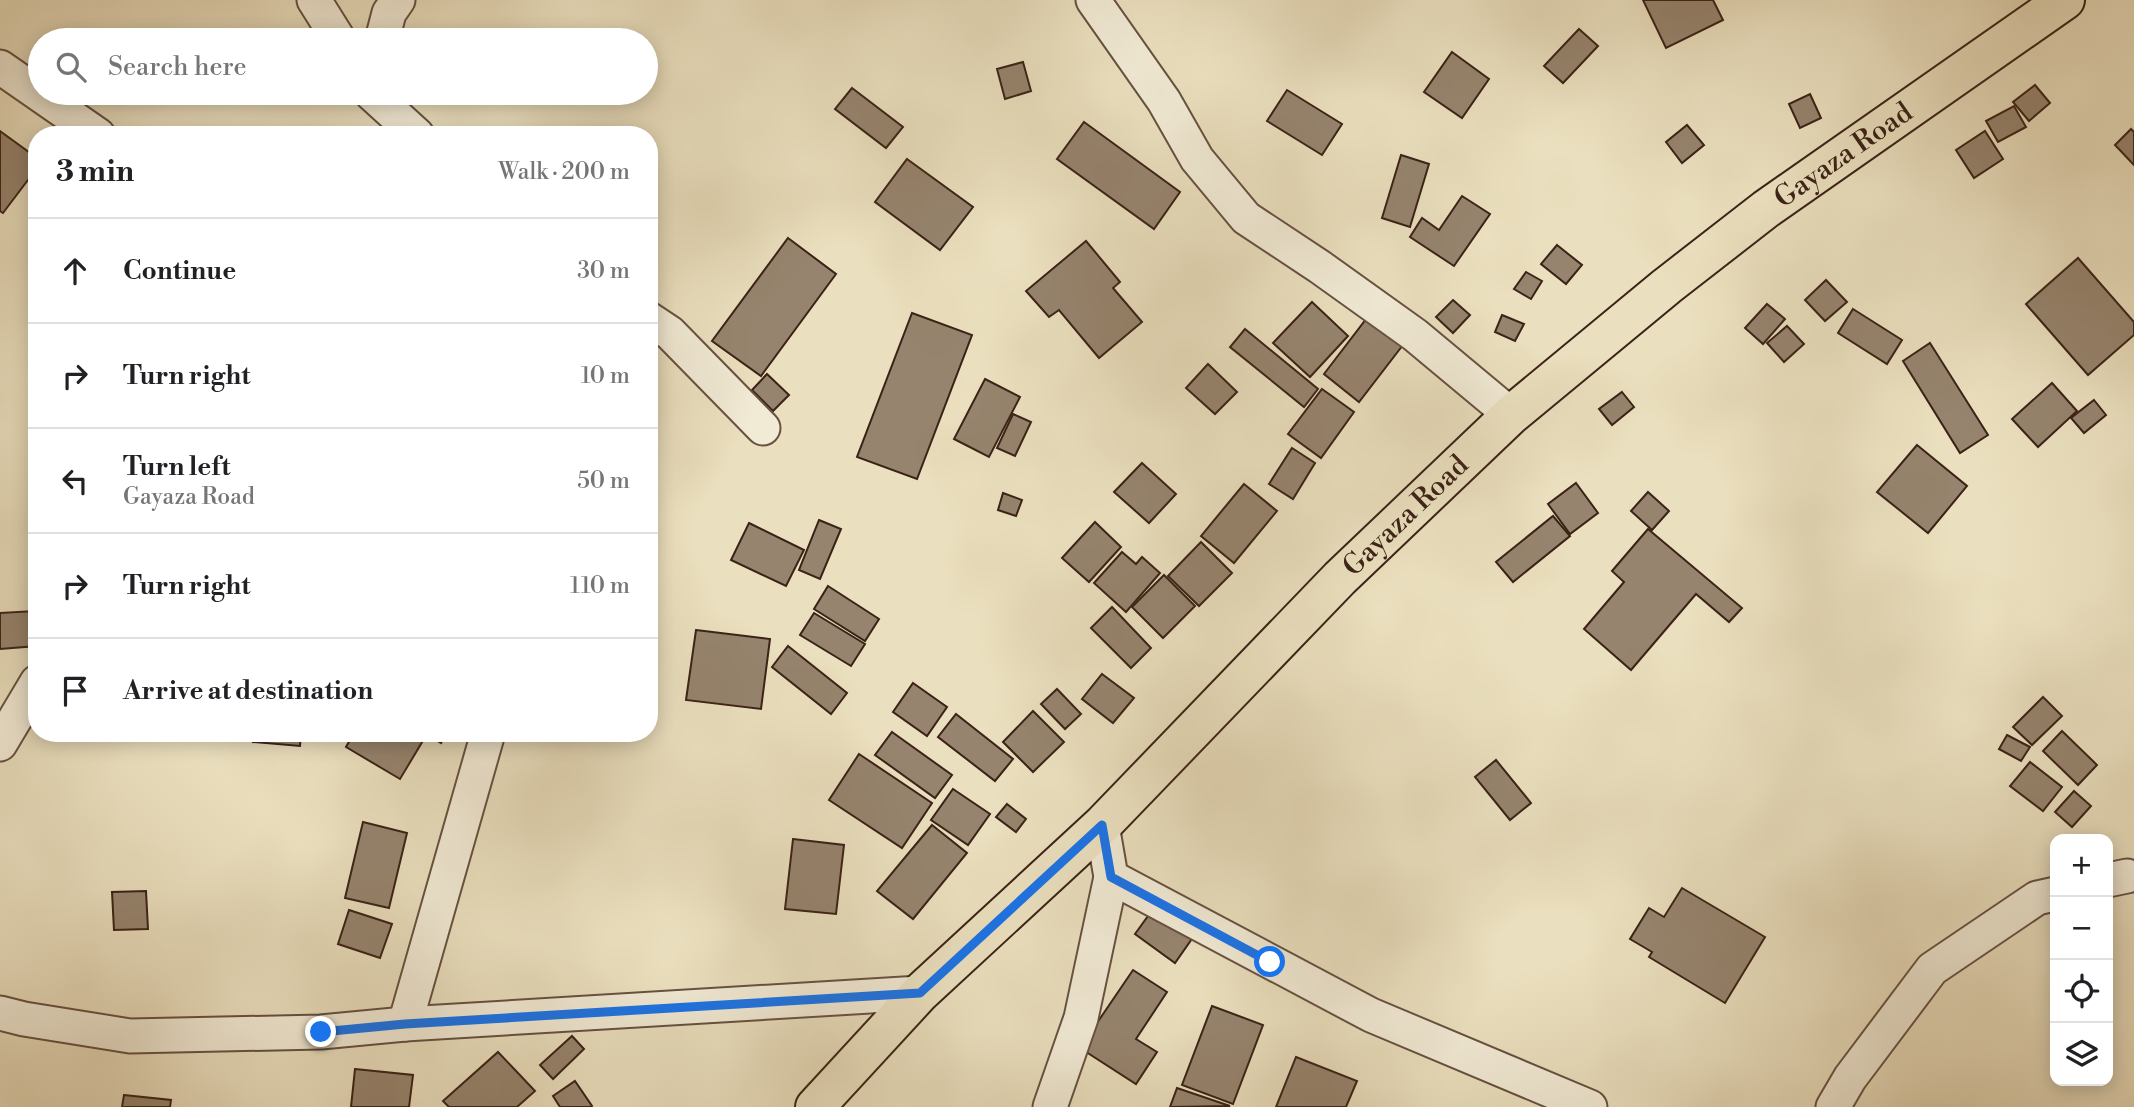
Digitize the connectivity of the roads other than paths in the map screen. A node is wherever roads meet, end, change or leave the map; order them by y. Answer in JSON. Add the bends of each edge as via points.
{"nodes":[{"id":1,"x":314,"y":0,"type":"edge"},
{"id":2,"x":398,"y":0,"type":"edge"},
{"id":3,"x":1093,"y":0,"type":"edge"},
{"id":4,"x":2065,"y":0,"type":"edge"},
{"id":5,"x":332,"y":28,"type":"edge"},
{"id":6,"x":385,"y":28,"type":"edge"},
{"id":7,"x":0,"y":67,"type":"edge"},
{"id":8,"x":28,"y":86,"type":"edge"},
{"id":9,"x":55,"y":105,"type":"edge"},
{"id":10,"x":384,"y":105,"type":"edge"},
{"id":11,"x":85,"y":126,"type":"edge"},
{"id":12,"x":407,"y":126,"type":"edge"},
{"id":13,"x":658,"y":325,"type":"edge"},
{"id":14,"x":1511,"y":415,"type":"junction"},
{"id":15,"x":763,"y":428,"type":"dead end"},
{"id":16,"x":28,"y":697,"type":"edge"},
{"id":17,"x":485,"y":742,"type":"edge"},
{"id":18,"x":0,"y":744,"type":"edge"},
{"id":19,"x":1102,"y":825,"type":"junction"},
{"id":20,"x":1111,"y":877,"type":"junction"},
{"id":21,"x":2050,"y":895,"type":"edge"},
{"id":22,"x":920,"y":993,"type":"junction"},
{"id":23,"x":0,"y":1013,"type":"edge"},
{"id":24,"x":405,"y":1024,"type":"junction"},
{"id":25,"x":815,"y":1107,"type":"edge"},
{"id":26,"x":1050,"y":1107,"type":"edge"},
{"id":27,"x":1590,"y":1107,"type":"edge"},
{"id":28,"x":1833,"y":1107,"type":"edge"}],
"edges":[{"from":1,"to":5,"type":"street"},
{"from":2,"to":6,"type":"street"},
{"from":3,"to":14,"type":"street","via":[[1164,101],[1197,159],[1246,218],[1415,335]]},
{"from":4,"to":14,"type":"main road","name":"Gayaza Road","via":[[1766,209]]},
{"from":7,"to":8,"type":"street"},
{"from":9,"to":11,"type":"street"},
{"from":10,"to":12,"type":"street"},
{"from":13,"to":15,"type":"street"},
{"from":14,"to":19,"type":"main road","name":"Gayaza Road","via":[[1340,578]]},
{"from":16,"to":18,"type":"street"},
{"from":17,"to":24,"type":"street"},
{"from":19,"to":20,"type":"street"},
{"from":19,"to":22,"type":"main road","name":"Gayaza Road"},
{"from":20,"to":26,"type":"street","via":[[1081,1018]]},
{"from":20,"to":27,"type":"street","via":[[1371,1015]]},
{"from":21,"to":28,"type":"street","via":[[2037,898],[1932,969]]},
{"from":22,"to":24,"type":"street"},
{"from":22,"to":25,"type":"main road","name":"Gayaza Road"},
{"from":23,"to":24,"type":"street","via":[[130,1036],[321,1032]]}]}
